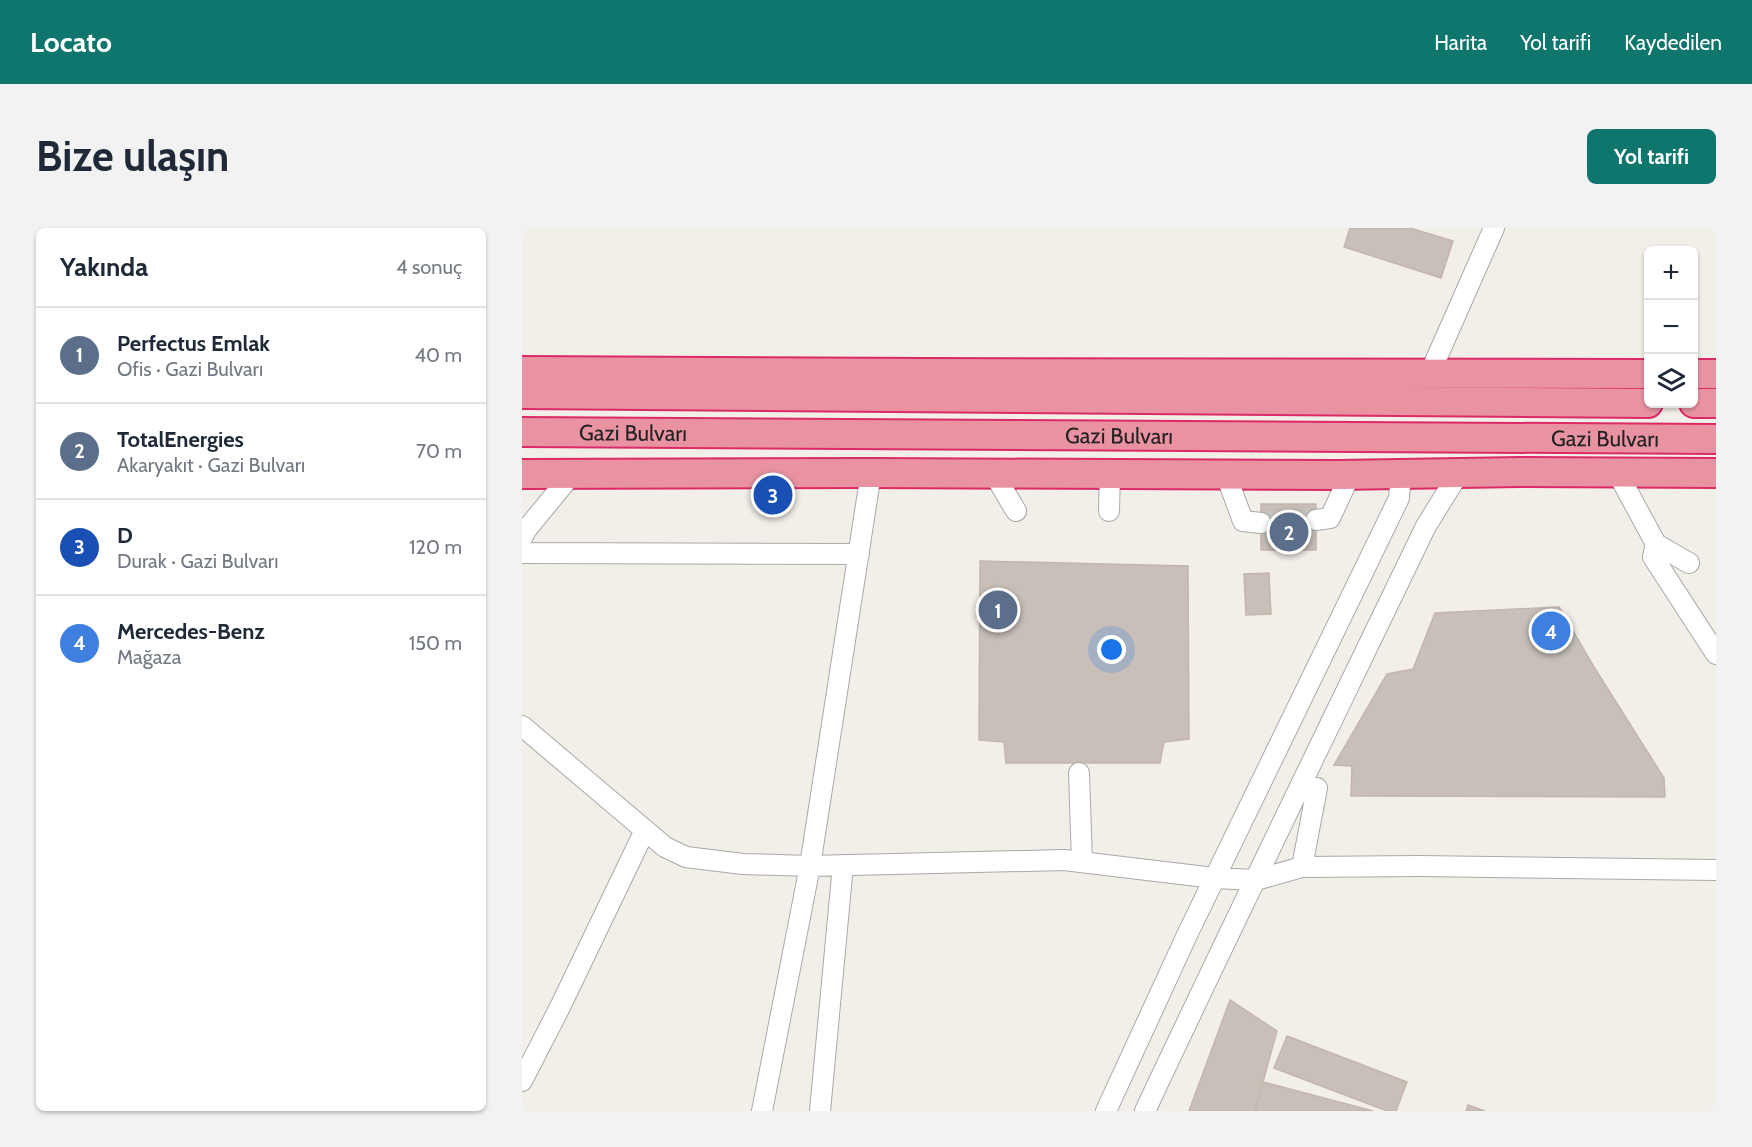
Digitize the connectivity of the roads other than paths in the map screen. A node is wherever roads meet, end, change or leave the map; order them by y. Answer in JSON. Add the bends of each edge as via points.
{"nodes":[{"id":1,"x":1494,"y":228,"type":"edge"},
{"id":2,"x":522,"y":371,"type":"edge"},
{"id":3,"x":1430,"y":373,"type":"junction"},
{"id":4,"x":1644,"y":374,"type":"edge"},
{"id":5,"x":1698,"y":374,"type":"edge"},
{"id":6,"x":1716,"y":374,"type":"edge"},
{"id":7,"x":522,"y":394,"type":"edge"},
{"id":8,"x":1644,"y":403,"type":"edge"},
{"id":9,"x":1698,"y":403,"type":"edge"},
{"id":10,"x":1716,"y":403,"type":"edge"},
{"id":11,"x":522,"y":432,"type":"edge"},
{"id":12,"x":1716,"y":439,"type":"edge"},
{"id":13,"x":1617,"y":472,"type":"junction"},
{"id":14,"x":871,"y":473,"type":"junction"},
{"id":15,"x":1459,"y":473,"type":"junction"},
{"id":16,"x":1716,"y":473,"type":"edge"},
{"id":17,"x":522,"y":474,"type":"edge"},
{"id":18,"x":572,"y":474,"type":"junction"},
{"id":19,"x":994,"y":474,"type":"junction"},
{"id":20,"x":1110,"y":474,"type":"junction"},
{"id":21,"x":1401,"y":474,"type":"junction"},
{"id":22,"x":1226,"y":475,"type":"junction"},
{"id":23,"x":1350,"y":475,"type":"junction"},
{"id":24,"x":1016,"y":511,"type":"dead end"},
{"id":25,"x":1109,"y":511,"type":"dead end"},
{"id":26,"x":1316,"y":520,"type":"tunnel mouth"},
{"id":27,"x":1261,"y":523,"type":"tunnel mouth"},
{"id":28,"x":523,"y":531,"type":"edge"},
{"id":29,"x":1656,"y":544,"type":"junction"},
{"id":30,"x":522,"y":553,"type":"edge"},
{"id":31,"x":859,"y":554,"type":"junction"},
{"id":32,"x":1689,"y":563,"type":"dead end"},
{"id":33,"x":1716,"y":654,"type":"edge"},
{"id":34,"x":522,"y":726,"type":"edge"},
{"id":35,"x":1079,"y":773,"type":"dead end"},
{"id":36,"x":1317,"y":788,"type":"dead end"},
{"id":37,"x":645,"y":830,"type":"junction"},
{"id":38,"x":1082,"y":862,"type":"junction"},
{"id":39,"x":843,"y":865,"type":"junction"},
{"id":40,"x":810,"y":866,"type":"junction"},
{"id":41,"x":1302,"y":867,"type":"junction"},
{"id":42,"x":1716,"y":870,"type":"edge"},
{"id":43,"x":1214,"y":878,"type":"junction"},
{"id":44,"x":1256,"y":880,"type":"junction"},
{"id":45,"x":522,"y":1080,"type":"edge"},
{"id":46,"x":762,"y":1111,"type":"edge"},
{"id":47,"x":820,"y":1111,"type":"edge"},
{"id":48,"x":1106,"y":1111,"type":"edge"},
{"id":49,"x":1145,"y":1111,"type":"edge"}],
"edges":[{"from":1,"to":3,"type":"street"},
{"from":2,"to":3,"type":"highway"},
{"from":3,"to":4,"type":"highway"},
{"from":5,"to":6,"type":"highway"},
{"from":7,"to":8,"type":"highway","name":"Gazi Bulvarı"},
{"from":9,"to":10,"type":"highway"},
{"from":11,"to":12,"type":"highway","name":"Gazi Bulvarı"},
{"from":13,"to":15,"type":"highway"},
{"from":13,"to":16,"type":"highway"},
{"from":13,"to":29,"type":"street"},
{"from":14,"to":18,"type":"highway"},
{"from":14,"to":19,"type":"highway"},
{"from":14,"to":31,"type":"street"},
{"from":15,"to":21,"type":"highway"},
{"from":15,"to":44,"type":"street","via":[[1426,526]]},
{"from":17,"to":18,"type":"highway"},
{"from":18,"to":28,"type":"street"},
{"from":19,"to":20,"type":"highway"},
{"from":19,"to":24,"type":"street"},
{"from":20,"to":22,"type":"highway"},
{"from":20,"to":25,"type":"street"},
{"from":21,"to":23,"type":"highway"},
{"from":21,"to":43,"type":"street","via":[[1399,498]]},
{"from":22,"to":23,"type":"highway"},
{"from":22,"to":27,"type":"street","via":[[1243,521]]},
{"from":23,"to":26,"type":"street","via":[[1330,518]]},
{"from":29,"to":32,"type":"street"},
{"from":29,"to":33,"type":"street","via":[[1653,557]]},
{"from":30,"to":31,"type":"street"},
{"from":31,"to":40,"type":"street"},
{"from":34,"to":37,"type":"street"},
{"from":35,"to":38,"type":"street"},
{"from":36,"to":41,"type":"street"},
{"from":37,"to":40,"type":"street","via":[[664,847],[686,857]]},
{"from":37,"to":45,"type":"street"},
{"from":38,"to":39,"type":"street"},
{"from":38,"to":43,"type":"street"},
{"from":39,"to":40,"type":"street"},
{"from":39,"to":47,"type":"street"},
{"from":40,"to":46,"type":"street"},
{"from":41,"to":42,"type":"street"},
{"from":41,"to":44,"type":"street"},
{"from":43,"to":44,"type":"street"},
{"from":43,"to":48,"type":"street"},
{"from":44,"to":49,"type":"street"}]}
